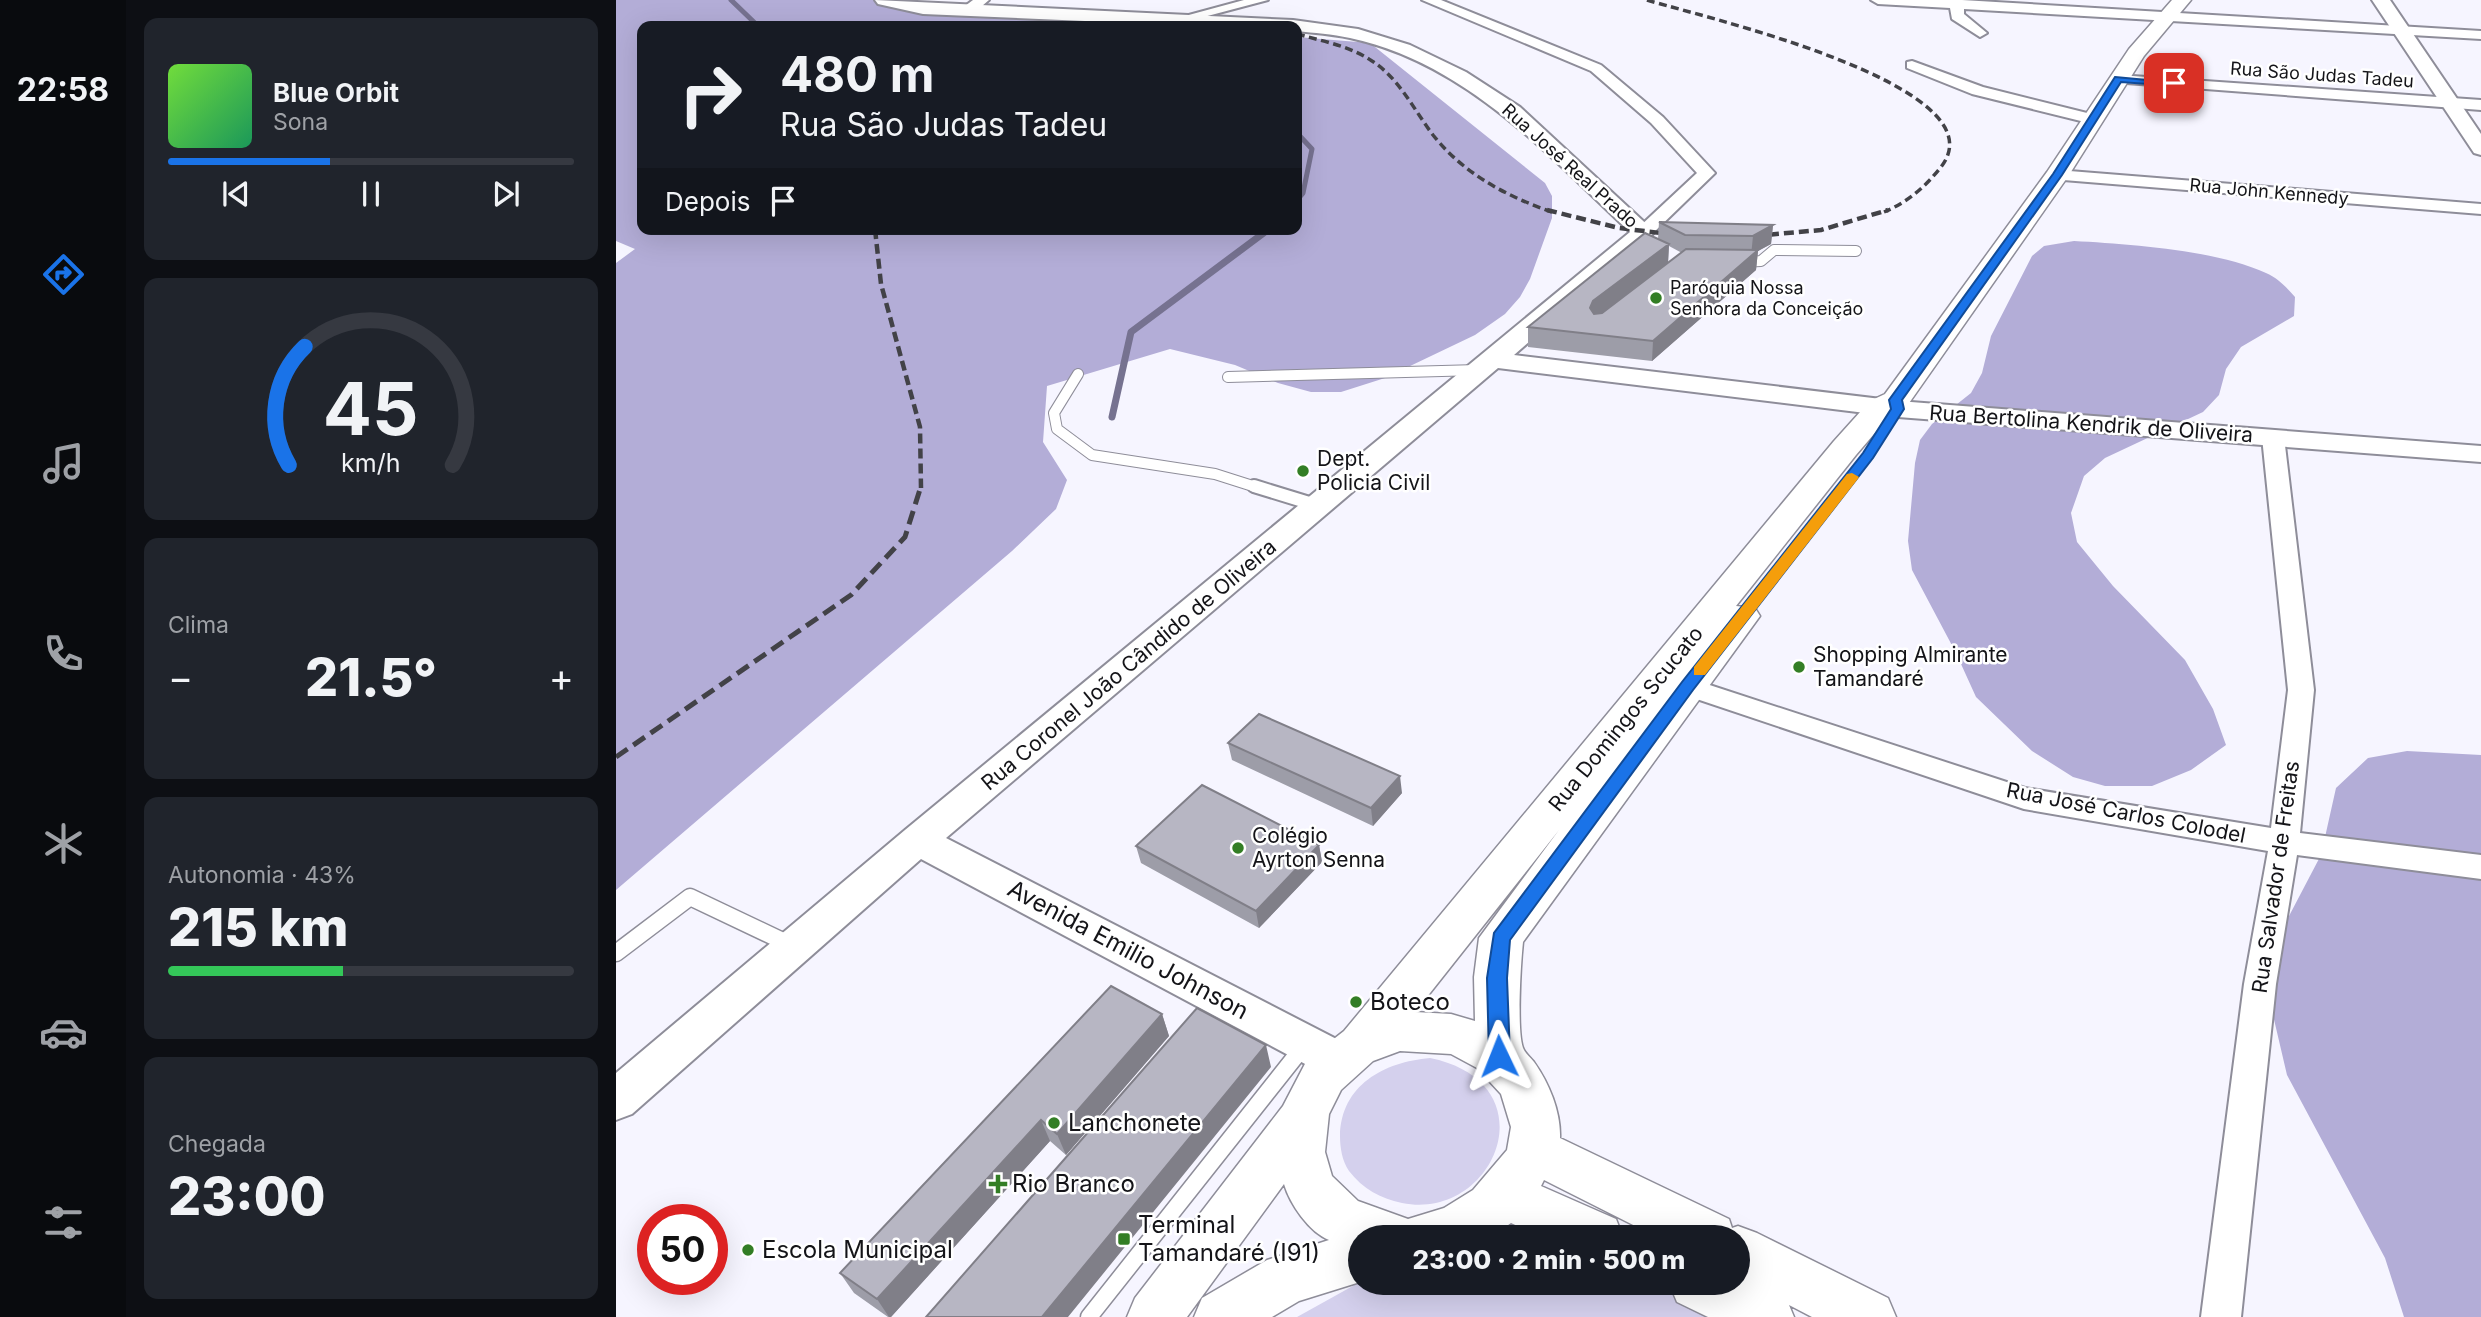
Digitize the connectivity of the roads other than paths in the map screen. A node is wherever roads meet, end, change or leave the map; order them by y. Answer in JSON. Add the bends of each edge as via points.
{"nodes":[{"id":1,"x":884,"y":0,"type":"edge"},
{"id":2,"x":1261,"y":0,"type":"edge"},
{"id":3,"x":1429,"y":0,"type":"edge"},
{"id":4,"x":1878,"y":0,"type":"edge"},
{"id":5,"x":2381,"y":0,"type":"edge"},
{"id":6,"x":1998,"y":3,"type":"edge"},
{"id":7,"x":976,"y":4,"type":"edge"},
{"id":8,"x":1962,"y":4,"type":"junction"},
{"id":9,"x":2175,"y":8,"type":"edge"},
{"id":10,"x":1181,"y":19,"type":"junction"},
{"id":11,"x":1212,"y":21,"type":"edge"},
{"id":12,"x":1302,"y":27,"type":"edge"},
{"id":13,"x":2401,"y":30,"type":"junction"},
{"id":14,"x":1980,"y":33,"type":"dead end"},
{"id":15,"x":2481,"y":35,"type":"edge"},
{"id":16,"x":1912,"y":65,"type":"dead end"},
{"id":17,"x":2118,"y":79,"type":"junction"},
{"id":18,"x":2452,"y":103,"type":"junction"},
{"id":19,"x":2481,"y":105,"type":"edge"},
{"id":20,"x":2093,"y":119,"type":"junction"},
{"id":21,"x":2481,"y":149,"type":"edge"},
{"id":22,"x":2057,"y":175,"type":"junction"},
{"id":23,"x":2481,"y":209,"type":"edge"},
{"id":24,"x":1641,"y":239,"type":"junction"},
{"id":25,"x":1856,"y":251,"type":"dead end"},
{"id":26,"x":1729,"y":262,"type":"edge"},
{"id":27,"x":1488,"y":365,"type":"junction"},
{"id":28,"x":1079,"y":374,"type":"dead end"},
{"id":29,"x":1228,"y":377,"type":"dead end"},
{"id":30,"x":1891,"y":405,"type":"junction"},
{"id":31,"x":2273,"y":437,"type":"junction"},
{"id":32,"x":2481,"y":454,"type":"edge"},
{"id":33,"x":1319,"y":506,"type":"junction"},
{"id":34,"x":1674,"y":682,"type":"junction"},
{"id":35,"x":918,"y":841,"type":"junction"},
{"id":36,"x":2284,"y":842,"type":"junction"},
{"id":37,"x":2481,"y":867,"type":"edge"},
{"id":38,"x":794,"y":947,"type":"junction"},
{"id":39,"x":616,"y":953,"type":"edge"},
{"id":40,"x":1334,"y":1049,"type":"junction"},
{"id":41,"x":1499,"y":1056,"type":"junction"},
{"id":42,"x":616,"y":1100,"type":"edge"},
{"id":43,"x":1300,"y":1122,"type":"junction"},
{"id":44,"x":1533,"y":1149,"type":"junction"},
{"id":45,"x":1505,"y":1195,"type":"junction"},
{"id":46,"x":1352,"y":1225,"type":"edge"},
{"id":47,"x":1466,"y":1225,"type":"edge"},
{"id":48,"x":1571,"y":1225,"type":"edge"},
{"id":49,"x":1686,"y":1225,"type":"edge"},
{"id":50,"x":1750,"y":1257,"type":"edge"},
{"id":51,"x":1348,"y":1260,"type":"edge"},
{"id":52,"x":1721,"y":1295,"type":"edge"},
{"id":53,"x":1089,"y":1317,"type":"edge"},
{"id":54,"x":1154,"y":1317,"type":"edge"},
{"id":55,"x":1221,"y":1317,"type":"edge"},
{"id":56,"x":1767,"y":1317,"type":"edge"},
{"id":57,"x":1869,"y":1317,"type":"edge"},
{"id":58,"x":2221,"y":1317,"type":"edge"}],
"edges":[{"from":1,"to":7,"type":"street","name":"Rua José Real Prado","via":[[923,9]]},
{"from":2,"to":10,"type":"street"},
{"from":3,"to":24,"type":"street","via":[[1596,68],[1657,120],[1707,173]]},
{"from":4,"to":8,"type":"street"},
{"from":5,"to":13,"type":"street"},
{"from":6,"to":8,"type":"street"},
{"from":6,"to":9,"type":"street"},
{"from":7,"to":10,"type":"street","name":"Rua José Real Prado"},
{"from":8,"to":14,"type":"street","via":[[1956,9],[1957,16]]},
{"from":9,"to":13,"type":"street"},
{"from":9,"to":17,"type":"main road","name":"Rua Domingos Scucato"},
{"from":10,"to":11,"type":"street","name":"Rua José Real Prado"},
{"from":12,"to":24,"type":"street","name":"Rua José Real Prado","via":[[1352,33],[1404,50],[1459,76],[1513,111]]},
{"from":13,"to":15,"type":"street"},
{"from":13,"to":18,"type":"street"},
{"from":16,"to":20,"type":"street","via":[[1993,95]]},
{"from":17,"to":18,"type":"street","name":"Rua São Judas Tadeu"},
{"from":17,"to":20,"type":"main road","name":"Rua Domingos Scucato"},
{"from":18,"to":19,"type":"street","name":"Rua São Judas Tadeu"},
{"from":18,"to":21,"type":"street"},
{"from":20,"to":22,"type":"main road","name":"Rua Domingos Scucato"},
{"from":22,"to":23,"type":"street","name":"Rua John Kennedy"},
{"from":22,"to":30,"type":"main road","name":"Rua Domingos Scucato"},
{"from":24,"to":27,"type":"street","name":"Rua Coronel João Cândido de Oliveira"},
{"from":25,"to":26,"type":"lane","via":[[1774,250],[1761,261]]},
{"from":27,"to":29,"type":"lane"},
{"from":27,"to":30,"type":"street","name":"Rua Bertolina Kendrik de Oliveira"},
{"from":27,"to":33,"type":"street","name":"Rua Coronel João Cândido de Oliveira"},
{"from":28,"to":33,"type":"lane","via":[[1054,413],[1057,429],[1092,455],[1215,474]]},
{"from":30,"to":31,"type":"street","name":"Rua Bertolina Kendrik de Oliveira"},
{"from":30,"to":34,"type":"main road","name":"Rua Domingos Scucato"},
{"from":31,"to":32,"type":"street","name":"Rua Bertolina Kendrik de Oliveira"},
{"from":31,"to":36,"type":"street","name":"Rua Salvador de Freitas","via":[[2301,690]]},
{"from":33,"to":35,"type":"street","name":"Rua Coronel João Cândido de Oliveira"},
{"from":34,"to":36,"type":"street","name":"Rua José Carlos Colodel","via":[[2024,798]]},
{"from":34,"to":40,"type":"main road","name":"Rua Domingos Scucato"},
{"from":34,"to":41,"type":"main road","name":"Rua Domingos Scucato","via":[[1501,938]]},
{"from":35,"to":38,"type":"street","name":"Rua Coronel João Cândido de Oliveira"},
{"from":35,"to":40,"type":"street","name":"Avenida Emilio Johnson","via":[[1212,1002]]},
{"from":36,"to":37,"type":"street","name":"Rua José Carlos Colodel"},
{"from":36,"to":58,"type":"street","name":"Rua Salvador de Freitas","via":[[2260,984]]},
{"from":38,"to":39,"type":"lane","via":[[690,897]]},
{"from":38,"to":42,"type":"street","name":"Rua Coronel João Cândido de Oliveira"},
{"from":40,"to":41,"type":"main road","via":[[1396,1031],[1434,1029],[1469,1038]]},
{"from":40,"to":43,"type":"main road","name":"Rua Domingos Scucato"},
{"from":40,"to":53,"type":"lane"},
{"from":41,"to":44,"type":"main road","via":[[1517,1074],[1528,1096],[1536,1121]]},
{"from":43,"to":46,"type":"main road","via":[[1299,1157],[1311,1189],[1336,1217]]},
{"from":43,"to":54,"type":"main road"},
{"from":44,"to":45,"type":"main road"},
{"from":44,"to":49,"type":"main road"},
{"from":45,"to":47,"type":"main road"},
{"from":45,"to":48,"type":"main road"},
{"from":50,"to":57,"type":"main road"},
{"from":51,"to":55,"type":"main road","via":[[1286,1279]]},
{"from":52,"to":56,"type":"main road"}]}
